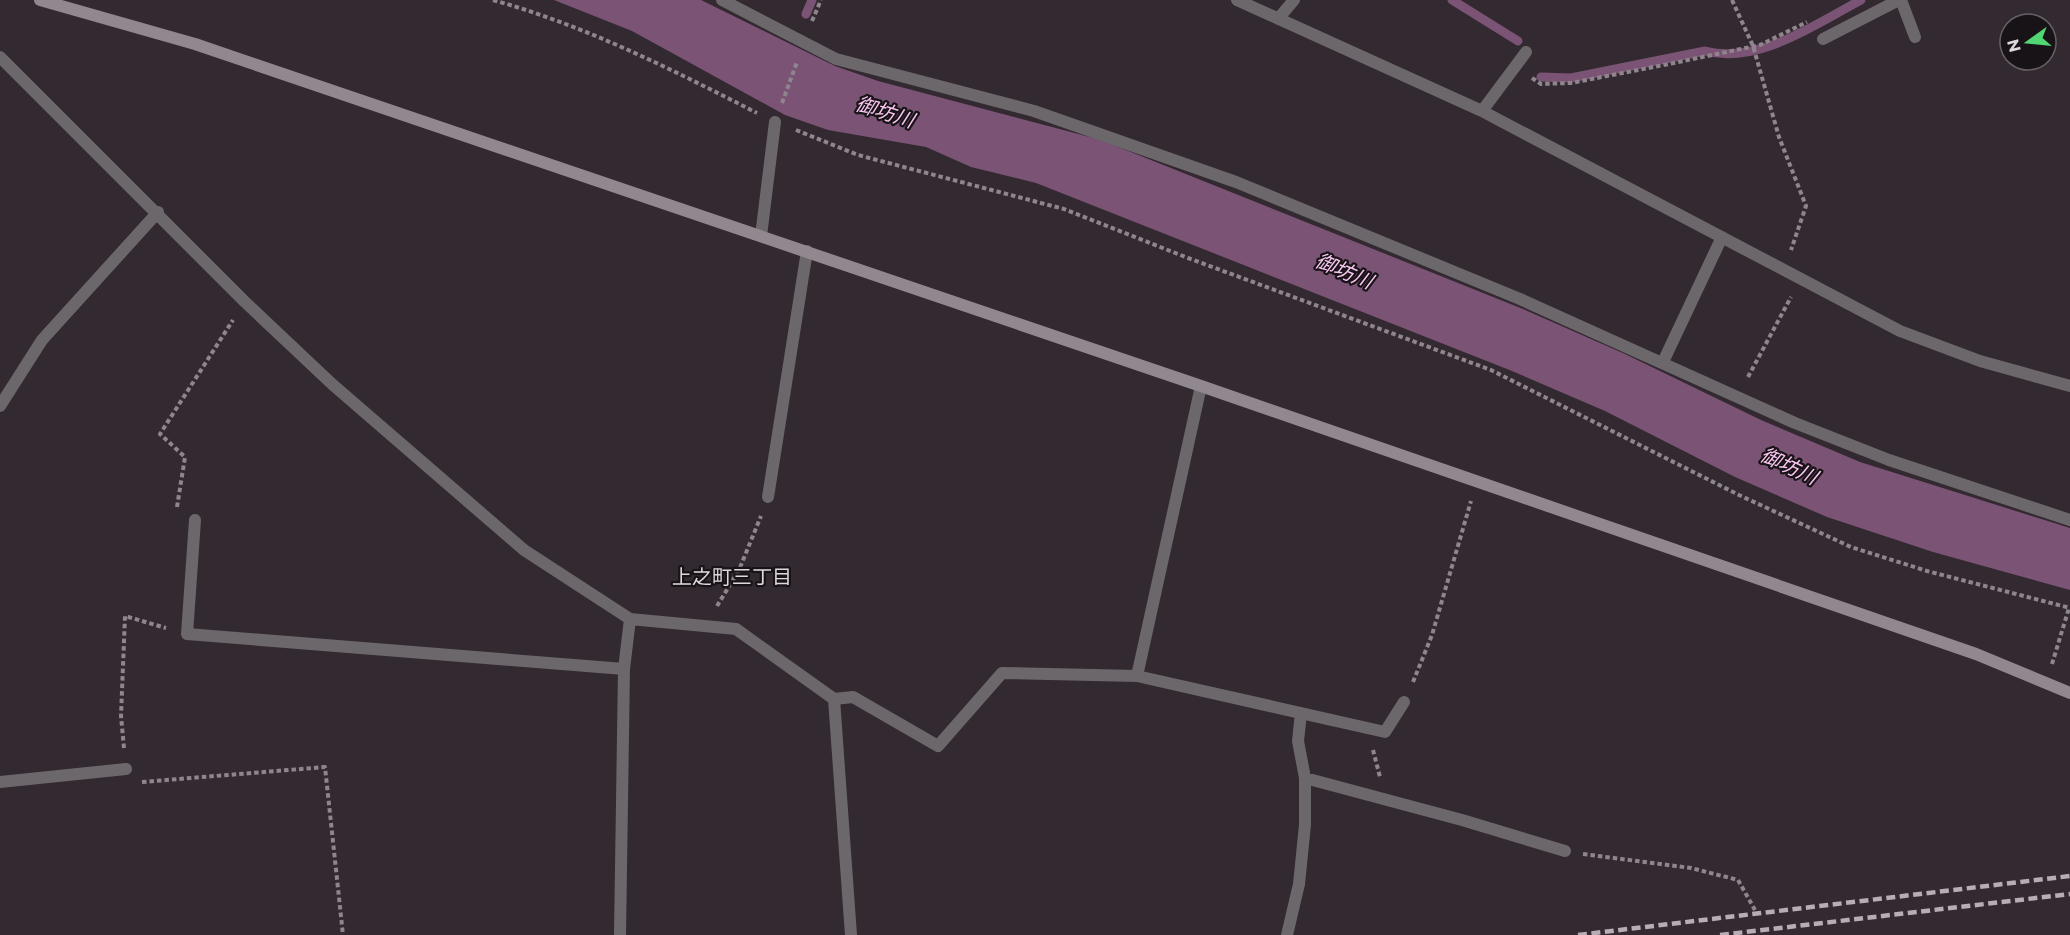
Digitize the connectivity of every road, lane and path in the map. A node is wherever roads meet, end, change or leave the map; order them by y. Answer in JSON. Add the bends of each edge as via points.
{"nodes":[{"id":1,"x":40,"y":0,"type":"edge"},
{"id":2,"x":493,"y":0,"type":"edge"},
{"id":3,"x":722,"y":0,"type":"edge"},
{"id":4,"x":1237,"y":0,"type":"edge"},
{"id":5,"x":1294,"y":0,"type":"edge"},
{"id":6,"x":1732,"y":0,"type":"edge"},
{"id":7,"x":1900,"y":0,"type":"edge"},
{"id":8,"x":1816,"y":18,"type":"dead end"},
{"id":9,"x":1278,"y":19,"type":"junction"},
{"id":10,"x":1915,"y":37,"type":"dead end"},
{"id":11,"x":1823,"y":39,"type":"dead end"},
{"id":12,"x":1753,"y":46,"type":"junction"},
{"id":13,"x":1526,"y":52,"type":"dead end"},
{"id":14,"x":0,"y":57,"type":"edge"},
{"id":15,"x":798,"y":58,"type":"dead end"},
{"id":16,"x":1515,"y":68,"type":"junction"},
{"id":17,"x":1482,"y":111,"type":"junction"},
{"id":18,"x":777,"y":116,"type":"junction"},
{"id":19,"x":158,"y":212,"type":"junction"},
{"id":20,"x":761,"y":236,"type":"junction"},
{"id":21,"x":1722,"y":237,"type":"junction"},
{"id":22,"x":807,"y":251,"type":"junction"},
{"id":23,"x":1783,"y":270,"type":"junction"},
{"id":24,"x":1800,"y":280,"type":"junction"},
{"id":25,"x":246,"y":302,"type":"junction"},
{"id":26,"x":1663,"y":362,"type":"junction"},
{"id":27,"x":1201,"y":386,"type":"junction"},
{"id":28,"x":2070,"y":386,"type":"edge"},
{"id":29,"x":1737,"y":397,"type":"junction"},
{"id":30,"x":0,"y":406,"type":"edge"},
{"id":31,"x":1476,"y":483,"type":"junction"},
{"id":32,"x":768,"y":497,"type":"joint"},
{"id":33,"x":195,"y":520,"type":"joint"},
{"id":34,"x":2070,"y":520,"type":"edge"},
{"id":35,"x":2069,"y":608,"type":"edge"},
{"id":36,"x":630,"y":619,"type":"junction"},
{"id":37,"x":706,"y":625,"type":"junction"},
{"id":38,"x":187,"y":634,"type":"junction"},
{"id":39,"x":624,"y":669,"type":"junction"},
{"id":40,"x":1137,"y":676,"type":"junction"},
{"id":41,"x":2047,"y":682,"type":"junction"},
{"id":42,"x":2070,"y":693,"type":"edge"},
{"id":43,"x":834,"y":699,"type":"junction"},
{"id":44,"x":1404,"y":702,"type":"joint"},
{"id":45,"x":1301,"y":713,"type":"junction"},
{"id":46,"x":1360,"y":726,"type":"junction"},
{"id":47,"x":126,"y":769,"type":"junction"},
{"id":48,"x":1305,"y":778,"type":"junction"},
{"id":49,"x":0,"y":782,"type":"edge"},
{"id":50,"x":1382,"y":799,"type":"junction"},
{"id":51,"x":1565,"y":851,"type":"joint"},
{"id":52,"x":1755,"y":910,"type":"dead end"},
{"id":53,"x":343,"y":935,"type":"edge"},
{"id":54,"x":620,"y":935,"type":"edge"},
{"id":55,"x":851,"y":935,"type":"edge"},
{"id":56,"x":1287,"y":935,"type":"edge"}],
"edges":[{"from":1,"to":20,"type":"street","via":[[195,44]]},
{"from":2,"to":18,"type":"path","via":[[648,57]]},
{"from":3,"to":26,"type":"street","via":[[836,59],[1034,111],[1236,182]]},
{"from":4,"to":9,"type":"street"},
{"from":5,"to":9,"type":"street"},
{"from":6,"to":12,"type":"path"},
{"from":7,"to":10,"type":"street"},
{"from":7,"to":11,"type":"street"},
{"from":8,"to":12,"type":"path"},
{"from":9,"to":17,"type":"street"},
{"from":12,"to":16,"type":"path","via":[[1571,83],[1541,84]]},
{"from":12,"to":23,"type":"path","via":[[1779,137],[1806,206]]},
{"from":13,"to":16,"type":"street"},
{"from":14,"to":19,"type":"street"},
{"from":15,"to":18,"type":"path"},
{"from":16,"to":17,"type":"street"},
{"from":17,"to":21,"type":"street"},
{"from":18,"to":20,"type":"street"},
{"from":18,"to":35,"type":"path","via":[[858,155],[1064,209],[1491,370],[1851,547]]},
{"from":19,"to":25,"type":"street"},
{"from":19,"to":30,"type":"street","via":[[42,340]]},
{"from":20,"to":22,"type":"street"},
{"from":21,"to":23,"type":"street"},
{"from":21,"to":26,"type":"street"},
{"from":22,"to":27,"type":"street"},
{"from":22,"to":32,"type":"street"},
{"from":23,"to":24,"type":"street"},
{"from":24,"to":28,"type":"street","via":[[1900,331],[1980,361]]},
{"from":24,"to":29,"type":"path"},
{"from":25,"to":33,"type":"path","via":[[160,434],[185,457],[177,510]]},
{"from":25,"to":36,"type":"street","via":[[332,384],[524,550]]},
{"from":26,"to":29,"type":"street"},
{"from":27,"to":31,"type":"street"},
{"from":27,"to":40,"type":"street"},
{"from":29,"to":34,"type":"street","via":[[1889,460]]},
{"from":31,"to":41,"type":"street","via":[[1976,654]]},
{"from":31,"to":44,"type":"path","via":[[1432,634]]},
{"from":32,"to":37,"type":"path","via":[[739,570]]},
{"from":33,"to":38,"type":"street"},
{"from":35,"to":41,"type":"path"},
{"from":36,"to":37,"type":"street"},
{"from":36,"to":39,"type":"street"},
{"from":37,"to":43,"type":"street","via":[[736,629]]},
{"from":38,"to":39,"type":"street"},
{"from":38,"to":47,"type":"path","via":[[125,616],[120,716]]},
{"from":39,"to":54,"type":"street"},
{"from":40,"to":43,"type":"street","via":[[1002,673],[938,746],[853,697]]},
{"from":40,"to":45,"type":"street"},
{"from":41,"to":42,"type":"street"},
{"from":43,"to":55,"type":"street"},
{"from":44,"to":46,"type":"street","via":[[1385,732]]},
{"from":45,"to":46,"type":"street"},
{"from":45,"to":48,"type":"street","via":[[1298,741]]},
{"from":46,"to":50,"type":"path","via":[[1371,743]]},
{"from":47,"to":49,"type":"street"},
{"from":47,"to":53,"type":"path","via":[[128,783],[325,767]]},
{"from":48,"to":50,"type":"street"},
{"from":48,"to":56,"type":"street","via":[[1299,884]]},
{"from":50,"to":51,"type":"street"},
{"from":51,"to":52,"type":"path","via":[[1691,868],[1738,880]]}]}
